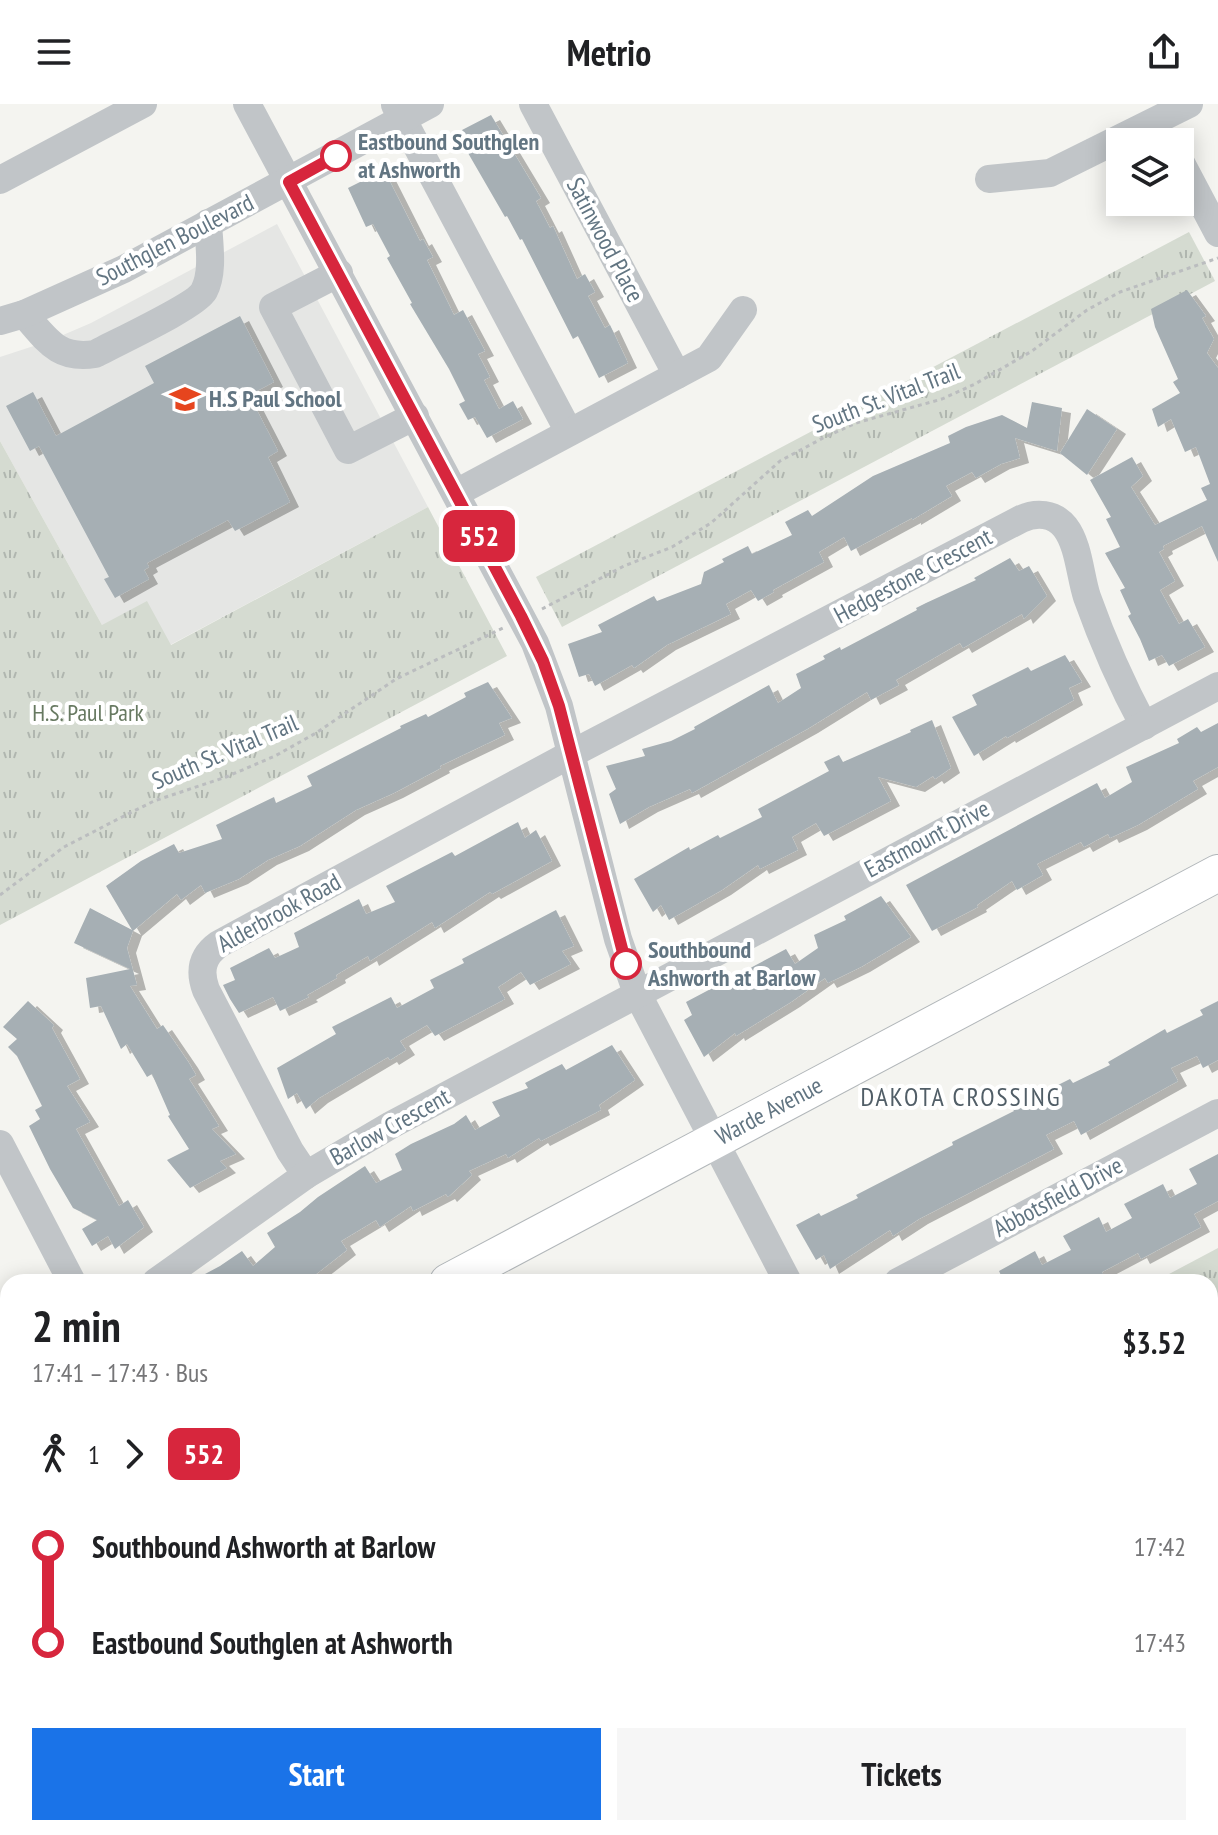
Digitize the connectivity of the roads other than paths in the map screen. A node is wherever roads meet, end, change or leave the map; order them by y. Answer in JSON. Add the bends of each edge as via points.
{"nodes":[{"id":1,"x":143,"y":104,"type":"edge"},
{"id":2,"x":247,"y":104,"type":"edge"},
{"id":3,"x":430,"y":104,"type":"edge"},
{"id":4,"x":533,"y":104,"type":"edge"},
{"id":5,"x":1189,"y":104,"type":"edge"},
{"id":6,"x":399,"y":112,"type":"edge"},
{"id":7,"x":1160,"y":122,"type":"edge"},
{"id":8,"x":989,"y":179,"type":"dead end"},
{"id":9,"x":0,"y":180,"type":"edge"},
{"id":10,"x":289,"y":182,"type":"junction"},
{"id":11,"x":1194,"y":188,"type":"edge"},
{"id":12,"x":208,"y":223,"type":"junction"},
{"id":13,"x":1218,"y":233,"type":"edge"},
{"id":14,"x":339,"y":273,"type":"junction"},
{"id":15,"x":743,"y":310,"type":"dead end"},
{"id":16,"x":12,"y":317,"type":"edge"},
{"id":17,"x":677,"y":375,"type":"junction"},
{"id":18,"x":415,"y":416,"type":"junction"},
{"id":19,"x":569,"y":432,"type":"junction"},
{"id":20,"x":456,"y":493,"type":"junction"},
{"id":21,"x":1218,"y":686,"type":"edge"},
{"id":22,"x":1144,"y":726,"type":"junction"},
{"id":23,"x":571,"y":754,"type":"junction"},
{"id":24,"x":1218,"y":873,"type":"edge"},
{"id":25,"x":637,"y":993,"type":"junction"},
{"id":26,"x":1218,"y":1113,"type":"edge"},
{"id":27,"x":713,"y":1141,"type":"junction"},
{"id":28,"x":0,"y":1144,"type":"edge"},
{"id":29,"x":306,"y":1175,"type":"junction"},
{"id":30,"x":68,"y":1274,"type":"edge"},
{"id":31,"x":167,"y":1274,"type":"edge"},
{"id":32,"x":463,"y":1274,"type":"edge"},
{"id":33,"x":784,"y":1274,"type":"edge"},
{"id":34,"x":913,"y":1274,"type":"edge"}],
"edges":[{"from":1,"to":9,"type":"street"},
{"from":2,"to":10,"type":"street"},
{"from":3,"to":6,"type":"street","name":"Southglen Boulevard"},
{"from":4,"to":17,"type":"street","name":"Satinwood Place"},
{"from":5,"to":7,"type":"street"},
{"from":6,"to":10,"type":"street","name":"Southglen Boulevard"},
{"from":6,"to":19,"type":"street"},
{"from":7,"to":8,"type":"street","via":[[1050,173]]},
{"from":10,"to":12,"type":"street","name":"Southglen Boulevard"},
{"from":10,"to":14,"type":"street"},
{"from":11,"to":13,"type":"street"},
{"from":12,"to":16,"type":"street","name":"Southglen Boulevard","via":[[124,269]]},
{"from":12,"to":16,"type":"street","via":[[208,281],[198,299],[95,354],[64,354]]},
{"from":14,"to":18,"type":"street"},
{"from":14,"to":18,"type":"street","via":[[273,307],[348,450]]},
{"from":15,"to":17,"type":"street","via":[[709,358]]},
{"from":17,"to":19,"type":"street"},
{"from":18,"to":20,"type":"street"},
{"from":19,"to":20,"type":"street"},
{"from":20,"to":23,"type":"street","via":[[543,661]]},
{"from":21,"to":22,"type":"street","name":"Eastmount Drive"},
{"from":22,"to":23,"type":"street","name":"Hedgestone Crescent","via":[[1101,634],[1069,534],[1056,519],[1037,515]]},
{"from":22,"to":25,"type":"street","name":"Eastmount Drive"},
{"from":23,"to":25,"type":"street"},
{"from":23,"to":29,"type":"street","name":"Alderbrook Road","via":[[207,954],[202,969],[206,990]]},
{"from":24,"to":27,"type":"main road","name":"Warde Avenue"},
{"from":25,"to":27,"type":"street"},
{"from":25,"to":29,"type":"street","name":"Barlow Crescent"},
{"from":26,"to":34,"type":"street","name":"Abbotsfield Drive"},
{"from":27,"to":32,"type":"main road","name":"Warde Avenue"},
{"from":27,"to":33,"type":"street"},
{"from":28,"to":30,"type":"street"},
{"from":29,"to":31,"type":"street","name":"Barlow Crescent"}]}
